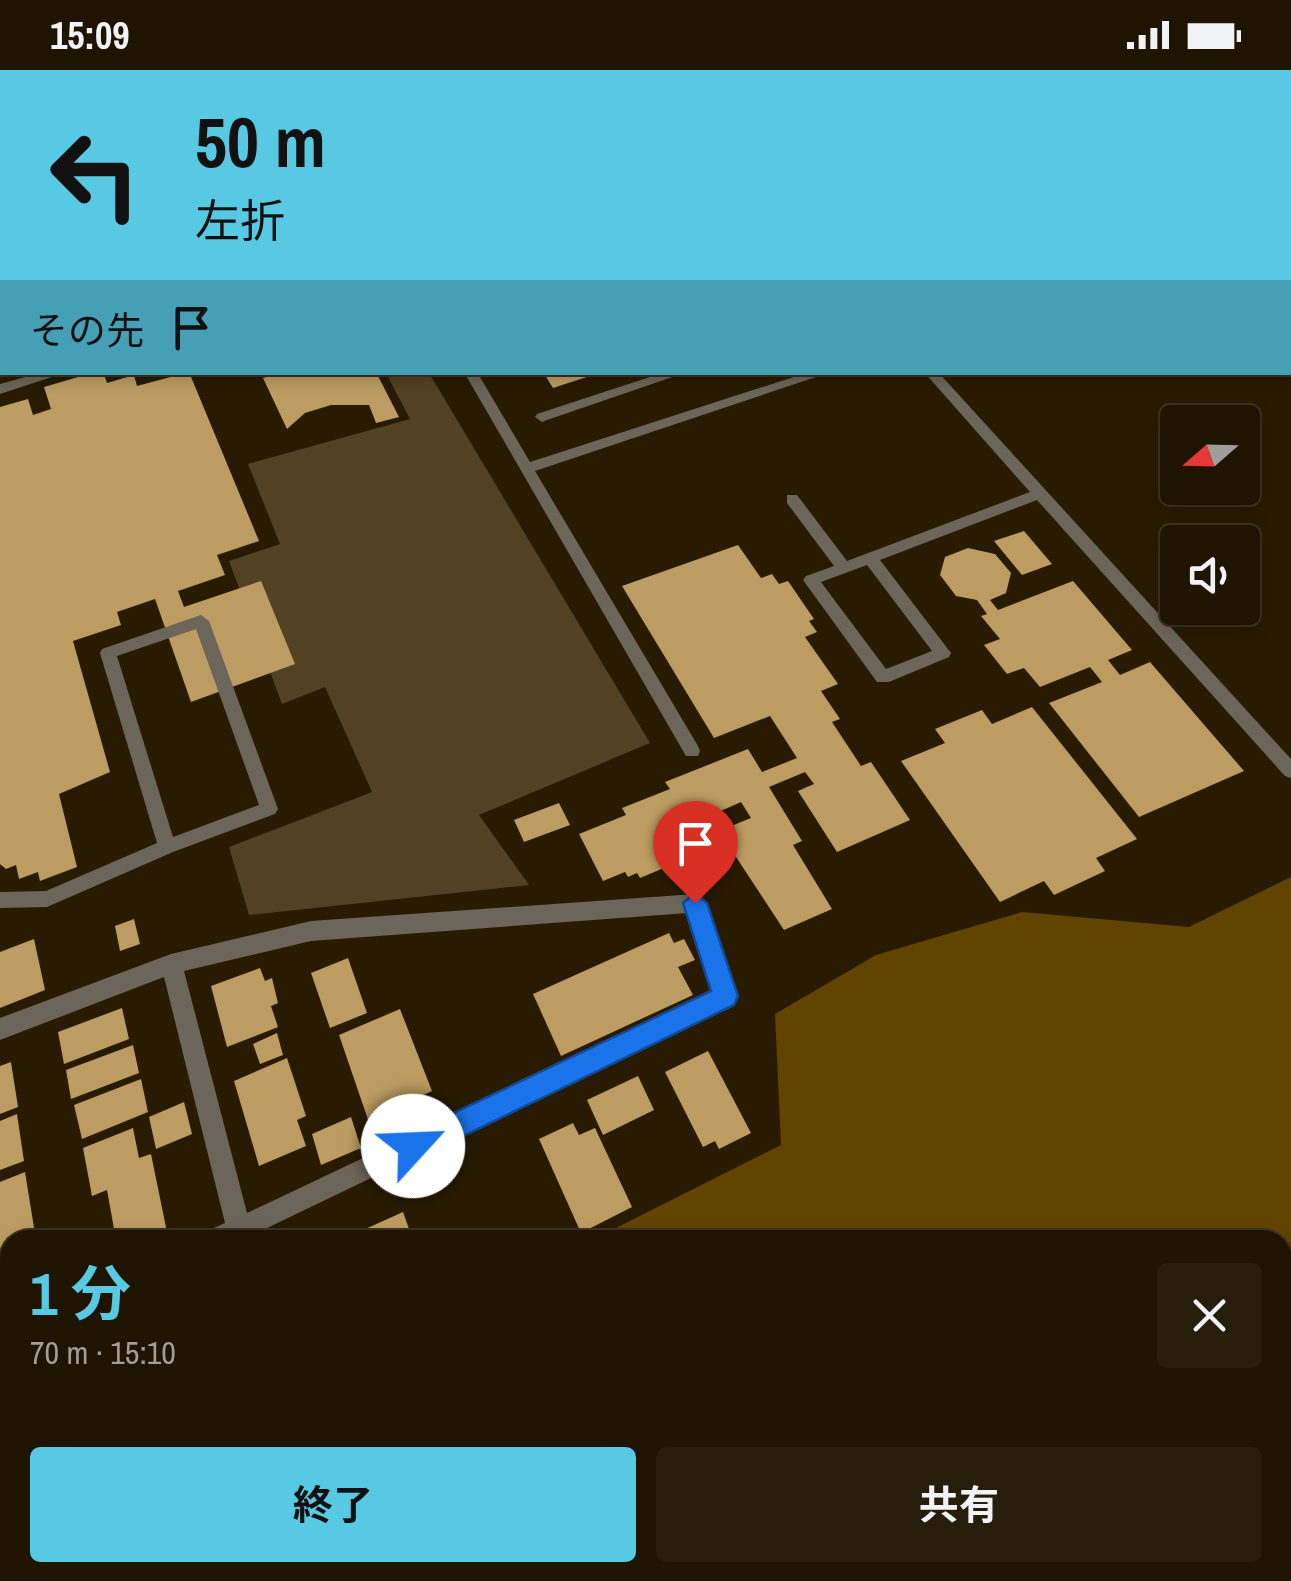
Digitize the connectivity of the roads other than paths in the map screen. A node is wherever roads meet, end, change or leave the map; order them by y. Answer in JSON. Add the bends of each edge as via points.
{"nodes":[{"id":1,"x":51,"y":375,"type":"edge"},
{"id":2,"x":472,"y":375,"type":"edge"},
{"id":3,"x":672,"y":375,"type":"edge"},
{"id":4,"x":817,"y":375,"type":"edge"},
{"id":5,"x":933,"y":375,"type":"edge"},
{"id":6,"x":0,"y":390,"type":"edge"},
{"id":7,"x":542,"y":418,"type":"dead end"},
{"id":8,"x":527,"y":468,"type":"junction"},
{"id":9,"x":1039,"y":494,"type":"junction"},
{"id":10,"x":792,"y":499,"type":"dead end"},
{"id":11,"x":870,"y":558,"type":"junction"},
{"id":12,"x":844,"y":568,"type":"junction"},
{"id":13,"x":692,"y":752,"type":"dead end"},
{"id":14,"x":1291,"y":771,"type":"edge"},
{"id":15,"x":167,"y":847,"type":"junction"},
{"id":16,"x":0,"y":900,"type":"edge"},
{"id":17,"x":170,"y":964,"type":"junction"},
{"id":18,"x":0,"y":1029,"type":"edge"},
{"id":19,"x":239,"y":1230,"type":"joint"}],
"edges":[{"from":1,"to":6,"type":"lane"},
{"from":2,"to":8,"type":"lane"},
{"from":3,"to":7,"type":"lane"},
{"from":4,"to":8,"type":"lane"},
{"from":5,"to":9,"type":"lane"},
{"from":8,"to":13,"type":"lane"},
{"from":9,"to":11,"type":"lane"},
{"from":9,"to":14,"type":"lane"},
{"from":10,"to":12,"type":"lane"},
{"from":11,"to":12,"type":"lane"},
{"from":11,"to":12,"type":"lane","via":[[943,652],[883,677],[812,580]]},
{"from":15,"to":15,"type":"lane","via":[[269,808],[201,621],[108,653]]},
{"from":15,"to":16,"type":"lane","via":[[48,899]]},
{"from":17,"to":18,"type":"street"},
{"from":17,"to":19,"type":"street"},
{"from":17,"to":19,"type":"street","via":[[312,931],[695,903],[725,996]]}]}
